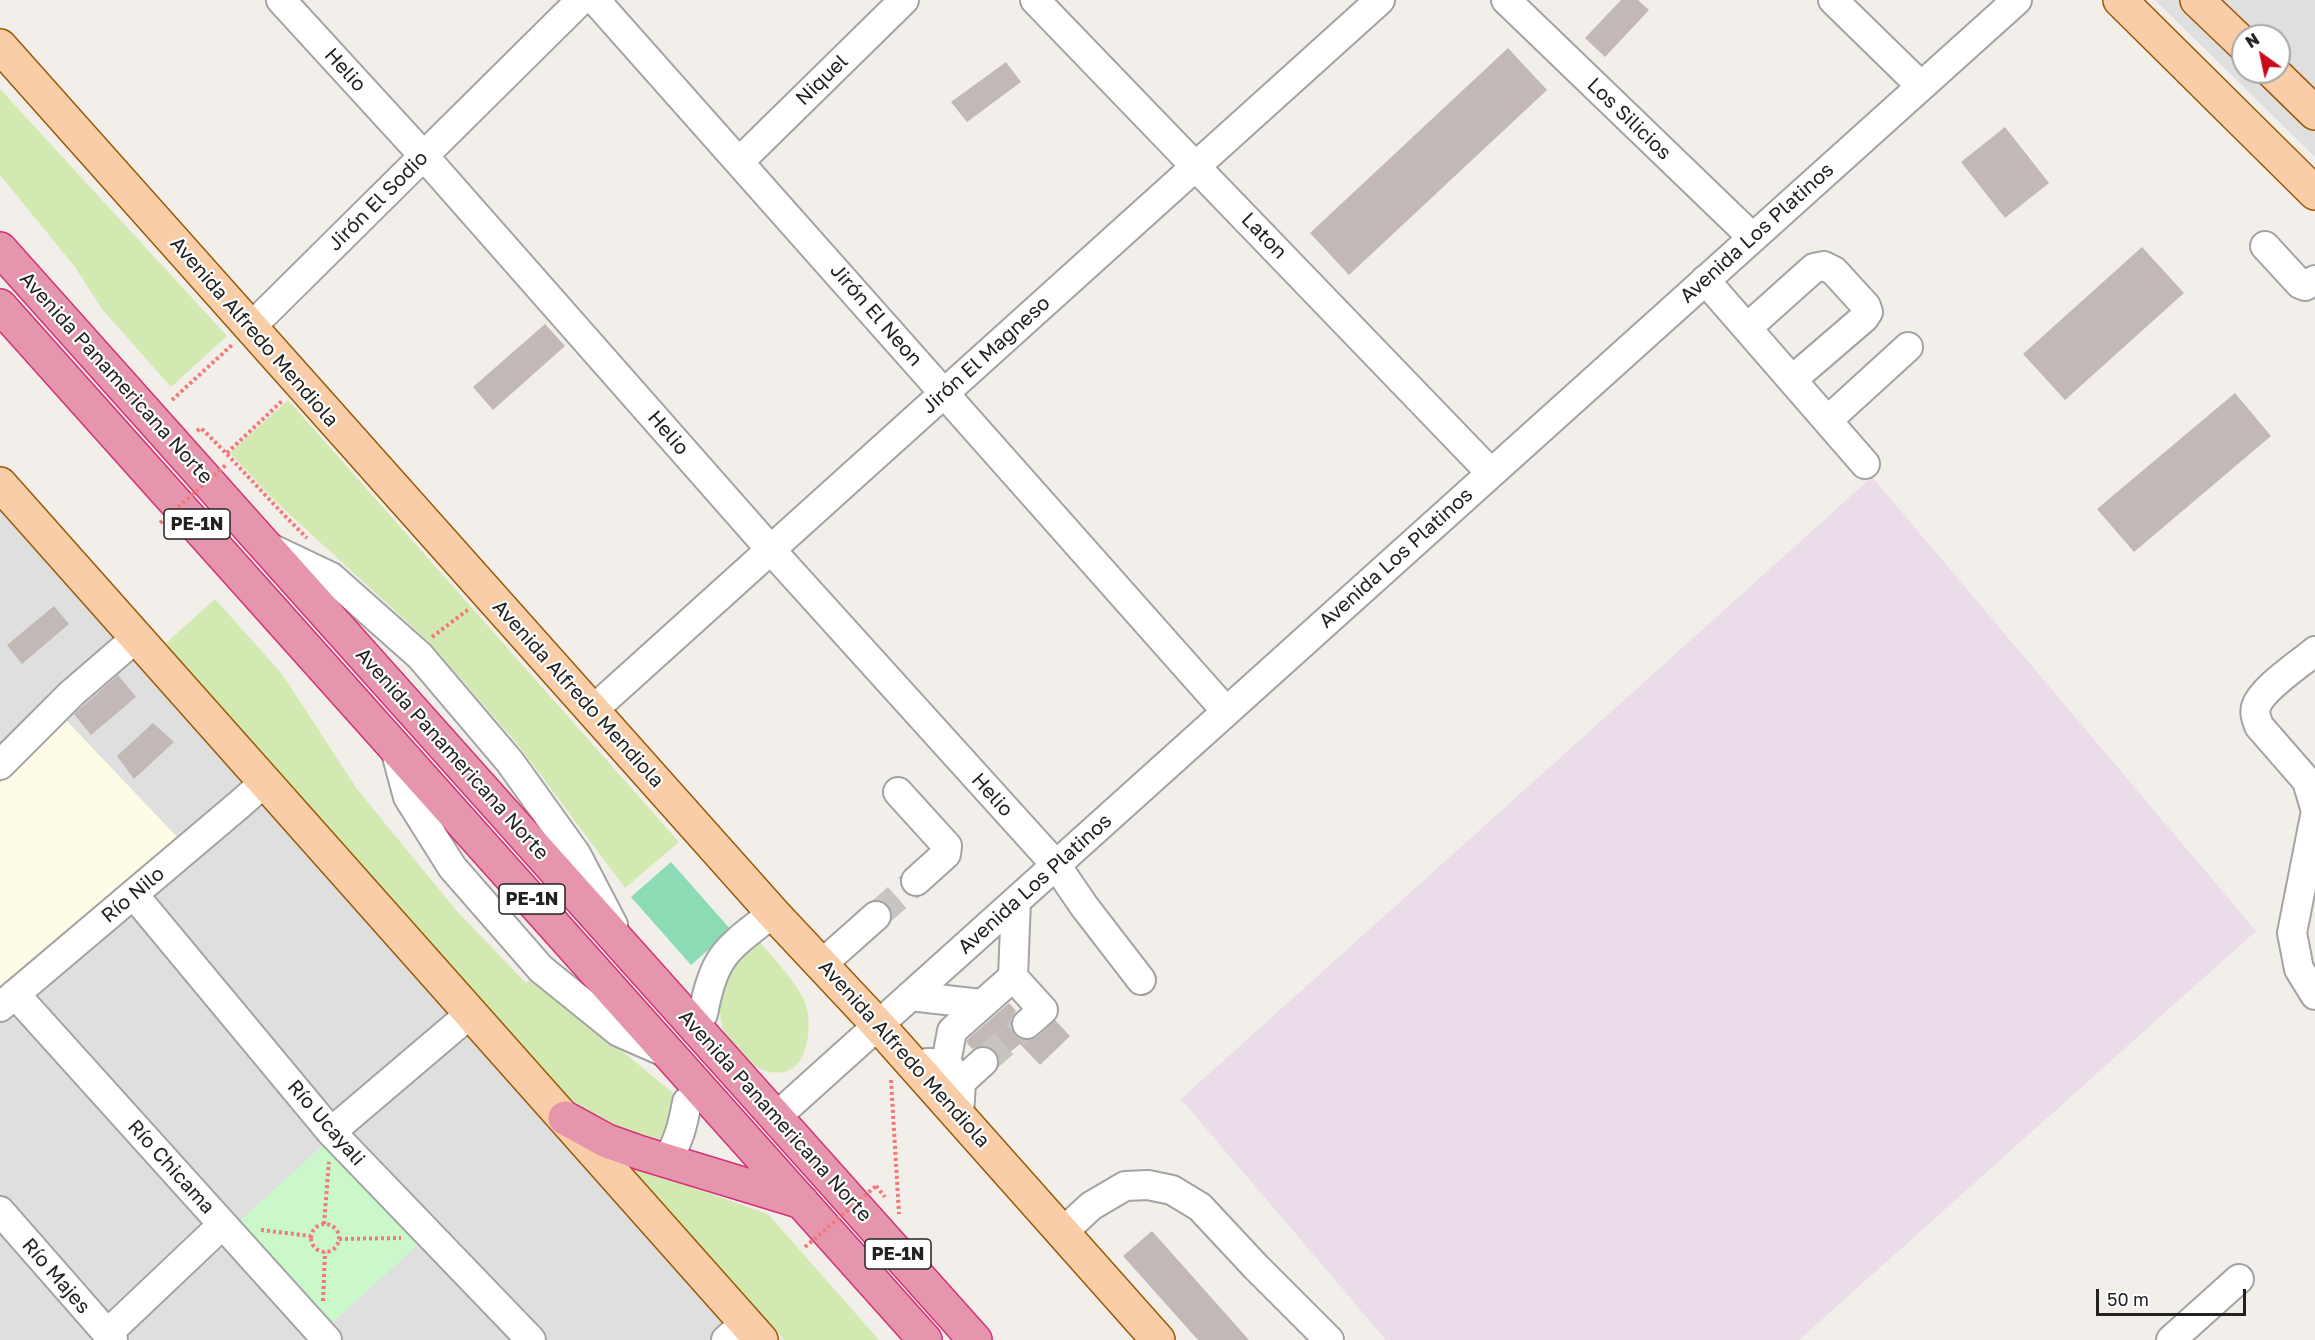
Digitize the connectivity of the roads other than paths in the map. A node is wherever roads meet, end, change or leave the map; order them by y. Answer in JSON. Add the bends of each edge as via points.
{"nodes":[{"id":1,"x":281,"y":0,"type":"edge"},
{"id":2,"x":581,"y":0,"type":"edge"},
{"id":3,"x":596,"y":0,"type":"edge"},
{"id":4,"x":904,"y":0,"type":"edge"},
{"id":5,"x":1035,"y":0,"type":"edge"},
{"id":6,"x":1380,"y":0,"type":"edge"},
{"id":7,"x":1506,"y":0,"type":"edge"},
{"id":8,"x":1833,"y":0,"type":"edge"},
{"id":9,"x":2017,"y":0,"type":"edge"},
{"id":10,"x":2120,"y":0,"type":"edge"},
{"id":11,"x":2197,"y":0,"type":"edge"},
{"id":12,"x":2231,"y":33,"type":"edge"},
{"id":13,"x":0,"y":46,"type":"edge"},
{"id":14,"x":2285,"y":84,"type":"edge"},
{"id":15,"x":1921,"y":86,"type":"junction"},
{"id":16,"x":2315,"y":112,"type":"edge"},
{"id":17,"x":423,"y":155,"type":"junction"},
{"id":18,"x":740,"y":161,"type":"junction"},
{"id":19,"x":1197,"y":166,"type":"junction"},
{"id":20,"x":2315,"y":193,"type":"edge"},
{"id":21,"x":1752,"y":238,"type":"junction"},
{"id":22,"x":2265,"y":246,"type":"dead end"},
{"id":23,"x":0,"y":249,"type":"edge"},
{"id":24,"x":1706,"y":280,"type":"junction"},
{"id":25,"x":2315,"y":280,"type":"edge"},
{"id":26,"x":0,"y":306,"type":"edge"},
{"id":27,"x":250,"y":328,"type":"junction"},
{"id":28,"x":1747,"y":328,"type":"junction"},
{"id":29,"x":1908,"y":347,"type":"dead end"},
{"id":30,"x":1793,"y":380,"type":"junction"},
{"id":31,"x":945,"y":393,"type":"junction"},
{"id":32,"x":1828,"y":420,"type":"junction"},
{"id":33,"x":1865,"y":464,"type":"dead end"},
{"id":34,"x":1491,"y":473,"type":"junction"},
{"id":35,"x":0,"y":484,"type":"edge"},
{"id":36,"x":771,"y":549,"type":"junction"},
{"id":37,"x":137,"y":637,"type":"junction"},
{"id":38,"x":2315,"y":651,"type":"edge"},
{"id":39,"x":592,"y":710,"type":"junction"},
{"id":40,"x":1226,"y":711,"type":"junction"},
{"id":41,"x":4,"y":753,"type":"edge"},
{"id":42,"x":266,"y":781,"type":"junction"},
{"id":43,"x":898,"y":792,"type":"dead end"},
{"id":44,"x":2315,"y":808,"type":"edge"},
{"id":45,"x":2315,"y":816,"type":"edge"},
{"id":46,"x":1056,"y":865,"type":"junction"},
{"id":47,"x":916,"y":881,"type":"tunnel mouth"},
{"id":48,"x":134,"y":894,"type":"junction"},
{"id":49,"x":1016,"y":901,"type":"junction"},
{"id":50,"x":773,"y":914,"type":"junction"},
{"id":51,"x":876,"y":916,"type":"tunnel mouth"},
{"id":52,"x":822,"y":964,"type":"junction"},
{"id":53,"x":1013,"y":977,"type":"junction"},
{"id":54,"x":1140,"y":980,"type":"dead end"},
{"id":55,"x":2315,"y":995,"type":"edge"},
{"id":56,"x":910,"y":996,"type":"junction"},
{"id":57,"x":8,"y":1001,"type":"edge"},
{"id":58,"x":981,"y":1004,"type":"junction"},
{"id":59,"x":471,"y":1012,"type":"junction"},
{"id":60,"x":703,"y":1014,"type":"dead end"},
{"id":61,"x":1027,"y":1024,"type":"tunnel mouth"},
{"id":62,"x":878,"y":1025,"type":"junction"},
{"id":63,"x":983,"y":1062,"type":"tunnel mouth"},
{"id":64,"x":902,"y":1066,"type":"junction"},
{"id":65,"x":953,"y":1072,"type":"junction"},
{"id":66,"x":687,"y":1102,"type":"dead end"},
{"id":67,"x":959,"y":1115,"type":"junction"},
{"id":68,"x":776,"y":1117,"type":"junction"},
{"id":69,"x":565,"y":1118,"type":"junction"},
{"id":70,"x":331,"y":1132,"type":"junction"},
{"id":71,"x":667,"y":1160,"type":"junction"},
{"id":72,"x":802,"y":1202,"type":"junction"},
{"id":73,"x":0,"y":1211,"type":"edge"},
{"id":74,"x":222,"y":1225,"type":"junction"},
{"id":75,"x":1064,"y":1232,"type":"junction"},
{"id":76,"x":2239,"y":1279,"type":"dead end"},
{"id":77,"x":744,"y":1334,"type":"edge"},
{"id":78,"x":110,"y":1337,"type":"edge"},
{"id":79,"x":324,"y":1337,"type":"edge"},
{"id":80,"x":531,"y":1340,"type":"edge"},
{"id":81,"x":926,"y":1340,"type":"edge"},
{"id":82,"x":975,"y":1340,"type":"edge"},
{"id":83,"x":1158,"y":1340,"type":"edge"},
{"id":84,"x":1329,"y":1340,"type":"edge"},
{"id":85,"x":2171,"y":1340,"type":"edge"}],
"edges":[{"from":1,"to":17,"type":"street","name":"Helio"},
{"from":2,"to":17,"type":"street","name":"Jirón El Sodio"},
{"from":3,"to":18,"type":"street","name":"Jirón El Neon"},
{"from":4,"to":18,"type":"street","name":"Niquel"},
{"from":5,"to":19,"type":"street","name":"Laton"},
{"from":6,"to":19,"type":"street","name":"Jirón El Magneso"},
{"from":7,"to":21,"type":"street","name":"Los Silicios"},
{"from":8,"to":15,"type":"street"},
{"from":9,"to":15,"type":"street","name":"Avenida Los Platinos"},
{"from":10,"to":20,"type":"main road"},
{"from":11,"to":12,"type":"main road"},
{"from":13,"to":27,"type":"main road","name":"Avenida Alfredo Mendiola"},
{"from":14,"to":16,"type":"main road"},
{"from":15,"to":21,"type":"street","name":"Avenida Los Platinos"},
{"from":17,"to":27,"type":"street","name":"Jirón El Sodio"},
{"from":17,"to":36,"type":"street","name":"Helio"},
{"from":18,"to":31,"type":"street","name":"Jirón El Neon"},
{"from":19,"to":31,"type":"street","name":"Jirón El Magneso"},
{"from":19,"to":34,"type":"street","name":"Laton"},
{"from":21,"to":24,"type":"street","name":"Avenida Los Platinos"},
{"from":22,"to":25,"type":"street","via":[[2300,284],[2306,286]]},
{"from":23,"to":68,"type":"highway","name":"Avenida Panamericana Norte","number":"PE-1N"},
{"from":24,"to":28,"type":"street"},
{"from":24,"to":34,"type":"street","name":"Avenida Los Platinos"},
{"from":26,"to":72,"type":"highway","name":"Avenida Panamericana Norte","number":"PE-1N"},
{"from":27,"to":39,"type":"main road","name":"Avenida Alfredo Mendiola"},
{"from":28,"to":30,"type":"street"},
{"from":28,"to":30,"type":"street","via":[[1814,268],[1824,266],[1834,271],[1866,306],[1864,318]]},
{"from":29,"to":32,"type":"street"},
{"from":30,"to":32,"type":"street"},
{"from":31,"to":36,"type":"street","name":"Jirón El Magneso"},
{"from":31,"to":40,"type":"street","name":"Jirón El Neon"},
{"from":32,"to":33,"type":"street"},
{"from":34,"to":40,"type":"street","name":"Avenida Los Platinos"},
{"from":35,"to":37,"type":"main road"},
{"from":36,"to":39,"type":"street","name":"Jirón El Magneso"},
{"from":36,"to":46,"type":"street","name":"Helio"},
{"from":37,"to":41,"type":"street"},
{"from":37,"to":42,"type":"main road"},
{"from":38,"to":44,"type":"street","via":[[2262,695],[2255,715],[2259,726],[2307,782]]},
{"from":39,"to":50,"type":"main road","name":"Avenida Alfredo Mendiola"},
{"from":40,"to":46,"type":"street","name":"Avenida Los Platinos"},
{"from":42,"to":48,"type":"street","name":"Río Nilo"},
{"from":42,"to":59,"type":"main road"},
{"from":43,"to":47,"type":"street","via":[[947,846],[946,854]]},
{"from":45,"to":55,"type":"street","via":[[2292,933],[2299,969]]},
{"from":46,"to":49,"type":"street","name":"Avenida Los Platinos"},
{"from":46,"to":54,"type":"street","name":"Helio"},
{"from":48,"to":57,"type":"street","name":"Río Nilo"},
{"from":48,"to":70,"type":"street","name":"Río Ucayali"},
{"from":49,"to":53,"type":"street"},
{"from":49,"to":56,"type":"street","name":"Avenida Los Platinos"},
{"from":50,"to":52,"type":"main road","name":"Avenida Alfredo Mendiola"},
{"from":50,"to":60,"type":"street","via":[[719,960]]},
{"from":51,"to":52,"type":"street"},
{"from":52,"to":62,"type":"main road","name":"Avenida Alfredo Mendiola"},
{"from":53,"to":58,"type":"street"},
{"from":53,"to":61,"type":"street","via":[[1043,1010]]},
{"from":56,"to":58,"type":"street"},
{"from":56,"to":62,"type":"street","name":"Avenida Los Platinos"},
{"from":57,"to":74,"type":"street","name":"Río Chicama"},
{"from":58,"to":65,"type":"street","via":[[952,1031]]},
{"from":59,"to":69,"type":"main road"},
{"from":59,"to":70,"type":"street"},
{"from":62,"to":64,"type":"main road","name":"Avenida Alfredo Mendiola"},
{"from":62,"to":68,"type":"street","name":"Avenida Los Platinos"},
{"from":63,"to":65,"type":"street"},
{"from":64,"to":65,"type":"street"},
{"from":64,"to":67,"type":"main road","name":"Avenida Alfredo Mendiola"},
{"from":65,"to":67,"type":"street"},
{"from":66,"to":71,"type":"street","via":[[682,1131]]},
{"from":67,"to":75,"type":"main road","name":"Avenida Alfredo Mendiola"},
{"from":68,"to":82,"type":"highway","name":"Avenida Panamericana Norte","number":"PE-1N"},
{"from":69,"to":71,"type":"highway","via":[[607,1141]]},
{"from":69,"to":77,"type":"main road"},
{"from":70,"to":80,"type":"street","name":"Río Ucayali"},
{"from":71,"to":72,"type":"highway"},
{"from":72,"to":81,"type":"highway","name":"Avenida Panamericana Norte","number":"PE-1N"},
{"from":73,"to":78,"type":"street","name":"Río Majes"},
{"from":74,"to":78,"type":"street"},
{"from":74,"to":79,"type":"street","name":"Río Chicama"},
{"from":75,"to":83,"type":"main road","name":"Avenida Alfredo Mendiola"},
{"from":75,"to":84,"type":"street","via":[[1091,1206],[1125,1186],[1172,1190],[1200,1207]]},
{"from":76,"to":85,"type":"street"}]}
